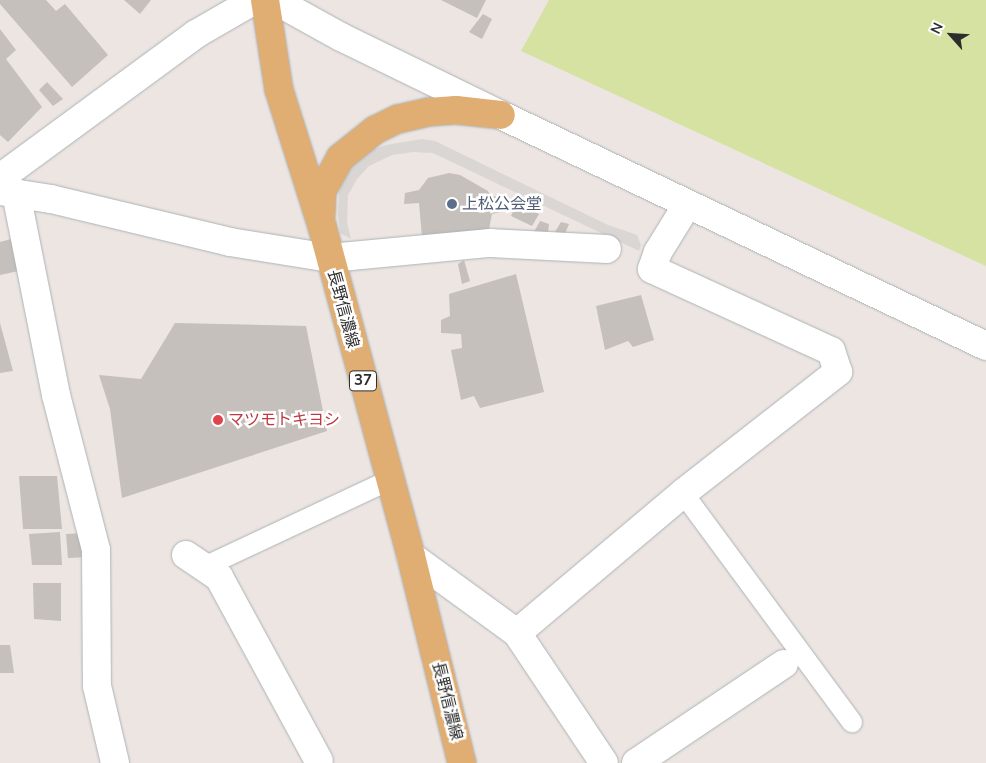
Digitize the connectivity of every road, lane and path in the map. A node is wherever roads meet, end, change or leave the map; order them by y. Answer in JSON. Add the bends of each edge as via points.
{"nodes":[{"id":1,"x":255,"y":0,"type":"edge"},
{"id":2,"x":265,"y":0,"type":"edge"},
{"id":3,"x":274,"y":0,"type":"edge"},
{"id":4,"x":501,"y":115,"type":"junction"},
{"id":5,"x":5,"y":187,"type":"edge"},
{"id":6,"x":687,"y":205,"type":"junction"},
{"id":7,"x":322,"y":226,"type":"junction"},
{"id":8,"x":607,"y":249,"type":"dead end"},
{"id":9,"x":330,"y":258,"type":"junction"},
{"id":10,"x":986,"y":346,"type":"edge"},
{"id":11,"x":390,"y":480,"type":"junction"},
{"id":12,"x":683,"y":493,"type":"junction"},
{"id":13,"x":411,"y":556,"type":"junction"},
{"id":14,"x":195,"y":561,"type":"joint"},
{"id":15,"x":517,"y":633,"type":"junction"},
{"id":16,"x":784,"y":664,"type":"dead end"},
{"id":17,"x":852,"y":722,"type":"dead end"},
{"id":18,"x":319,"y":761,"type":"dead end"},
{"id":19,"x":115,"y":763,"type":"edge"},
{"id":20,"x":462,"y":763,"type":"edge"},
{"id":21,"x":604,"y":763,"type":"edge"},
{"id":22,"x":636,"y":763,"type":"edge"}],
"edges":[{"from":1,"to":5,"type":"street","via":[[196,34]]},
{"from":2,"to":7,"type":"main road","name":"長野信濃線","number":"37","via":[[279,90]]},
{"from":3,"to":4,"type":"street","via":[[341,37]]},
{"from":4,"to":6,"type":"street"},
{"from":4,"to":7,"type":"main road","via":[[456,110],[428,112],[398,119],[376,130],[340,158],[322,191]]},
{"from":5,"to":9,"type":"street","via":[[230,242]]},
{"from":5,"to":19,"type":"street","via":[[96,550],[97,686]]},
{"from":6,"to":10,"type":"street"},
{"from":6,"to":12,"type":"street","via":[[658,252],[652,268],[831,351],[838,372]]},
{"from":7,"to":9,"type":"main road","name":"長野信濃線","number":"37"},
{"from":8,"to":9,"type":"street","via":[[490,243]]},
{"from":9,"to":11,"type":"main road","name":"長野信濃線","number":"37"},
{"from":11,"to":13,"type":"main road","name":"長野信濃線","number":"37"},
{"from":11,"to":14,"type":"lane"},
{"from":12,"to":15,"type":"street"},
{"from":12,"to":17,"type":"lane"},
{"from":13,"to":15,"type":"street"},
{"from":13,"to":20,"type":"main road","name":"長野信濃線","number":"37"},
{"from":14,"to":18,"type":"street","via":[[219,578]]},
{"from":15,"to":21,"type":"street"},
{"from":16,"to":22,"type":"street"}]}
